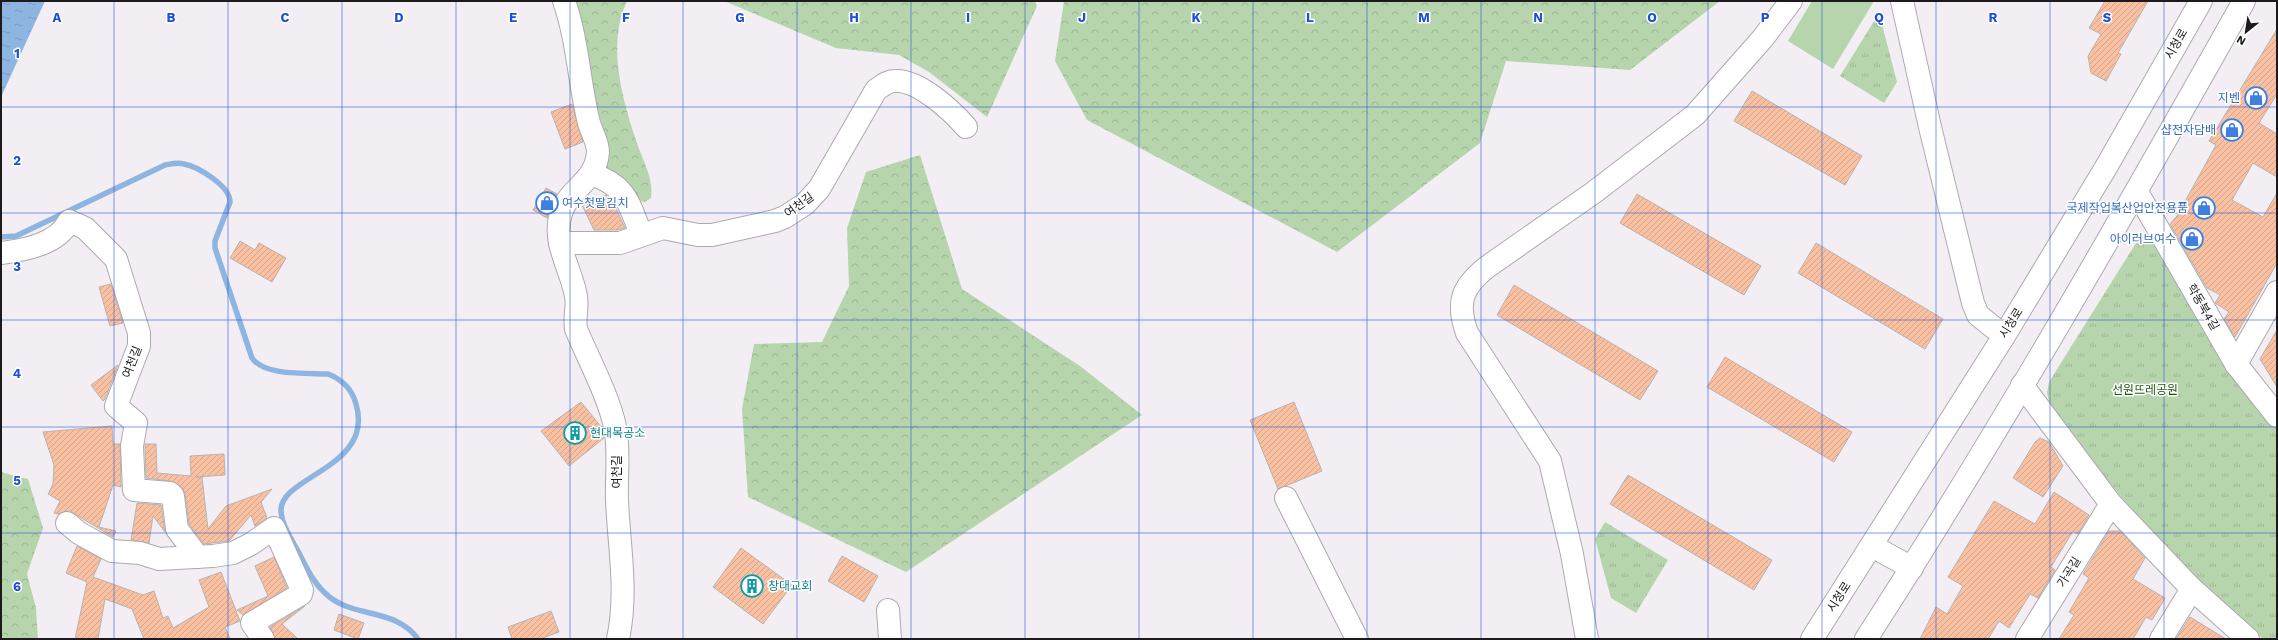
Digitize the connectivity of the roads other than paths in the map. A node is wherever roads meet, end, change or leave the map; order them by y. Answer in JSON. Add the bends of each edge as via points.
{"nodes":[{"id":1,"x":564,"y":1,"type":"edge"},
{"id":2,"x":1791,"y":1,"type":"edge"},
{"id":3,"x":1902,"y":1,"type":"edge"},
{"id":4,"x":2201,"y":1,"type":"edge"},
{"id":5,"x":2244,"y":1,"type":"edge"},
{"id":6,"x":966,"y":127,"type":"dead end"},
{"id":7,"x":591,"y":174,"type":"junction"},
{"id":8,"x":2137,"y":192,"type":"junction"},
{"id":9,"x":641,"y":234,"type":"junction"},
{"id":10,"x":560,"y":243,"type":"junction"},
{"id":11,"x":1,"y":253,"type":"edge"},
{"id":12,"x":2277,"y":292,"type":"edge"},
{"id":13,"x":2004,"y":336,"type":"junction"},
{"id":14,"x":2236,"y":364,"type":"junction"},
{"id":15,"x":2022,"y":385,"type":"junction"},
{"id":16,"x":2277,"y":416,"type":"edge"},
{"id":17,"x":1286,"y":498,"type":"dead end"},
{"id":18,"x":2111,"y":504,"type":"junction"},
{"id":19,"x":67,"y":523,"type":"dead end"},
{"id":20,"x":1872,"y":546,"type":"junction"},
{"id":21,"x":198,"y":557,"type":"junction"},
{"id":22,"x":1912,"y":568,"type":"junction"},
{"id":23,"x":2192,"y":589,"type":"junction"},
{"id":24,"x":888,"y":610,"type":"dead end"},
{"id":25,"x":257,"y":631,"type":"edge"},
{"id":26,"x":618,"y":639,"type":"edge"},
{"id":27,"x":890,"y":639,"type":"edge"},
{"id":28,"x":1357,"y":639,"type":"edge"},
{"id":29,"x":1587,"y":639,"type":"edge"},
{"id":30,"x":1812,"y":639,"type":"edge"},
{"id":31,"x":1866,"y":639,"type":"edge"},
{"id":32,"x":2027,"y":639,"type":"edge"},
{"id":33,"x":2161,"y":639,"type":"edge"},
{"id":34,"x":2248,"y":639,"type":"edge"}],
"edges":[{"from":1,"to":7,"type":"street","name":"여천길","via":[[573,32],[589,124],[598,146]]},
{"from":2,"to":29,"type":"street","via":[[1764,38],[1695,115],[1593,193],[1487,267],[1462,296],[1462,318],[1467,333],[1550,461],[1572,554]]},
{"from":3,"to":13,"type":"street","via":[[1973,303],[1978,315]]},
{"from":4,"to":13,"type":"street","name":"시청로","via":[[2105,169]]},
{"from":5,"to":8,"type":"street"},
{"from":6,"to":9,"type":"street","name":"여천길","via":[[942,102],[913,86],[895,81],[884,84],[876,90],[820,190],[797,210],[775,221],[712,235],[663,228]]},
{"from":7,"to":9,"type":"street","via":[[621,189]]},
{"from":7,"to":10,"type":"street","name":"여천길","via":[[566,204],[559,224]]},
{"from":8,"to":14,"type":"street","name":"학동북4길"},
{"from":8,"to":15,"type":"street"},
{"from":9,"to":10,"type":"street","name":"여천길","via":[[620,243]]},
{"from":10,"to":26,"type":"street","name":"여천길","via":[[577,298],[574,320],[576,329],[615,428],[617,501],[624,589],[623,620]]},
{"from":11,"to":21,"type":"street","name":"여천길","via":[[58,236],[69,221],[85,228],[116,259],[140,333],[139,346],[116,406],[136,423],[132,446],[134,490],[170,493],[173,496],[177,529]]},
{"from":12,"to":14,"type":"street"},
{"from":13,"to":20,"type":"street","name":"시청로"},
{"from":14,"to":16,"type":"street","name":"학동북4길"},
{"from":15,"to":18,"type":"street"},
{"from":15,"to":22,"type":"street"},
{"from":17,"to":28,"type":"street"},
{"from":18,"to":23,"type":"street"},
{"from":18,"to":32,"type":"street","name":"가곡길"},
{"from":19,"to":21,"type":"street","via":[[78,533],[112,551],[140,553],[159,559]]},
{"from":20,"to":22,"type":"street"},
{"from":20,"to":30,"type":"street","name":"시청로"},
{"from":21,"to":25,"type":"street","via":[[233,553],[274,528],[302,590],[301,594]]},
{"from":22,"to":31,"type":"street"},
{"from":23,"to":33,"type":"street"},
{"from":23,"to":34,"type":"street"},
{"from":24,"to":27,"type":"street"}]}
